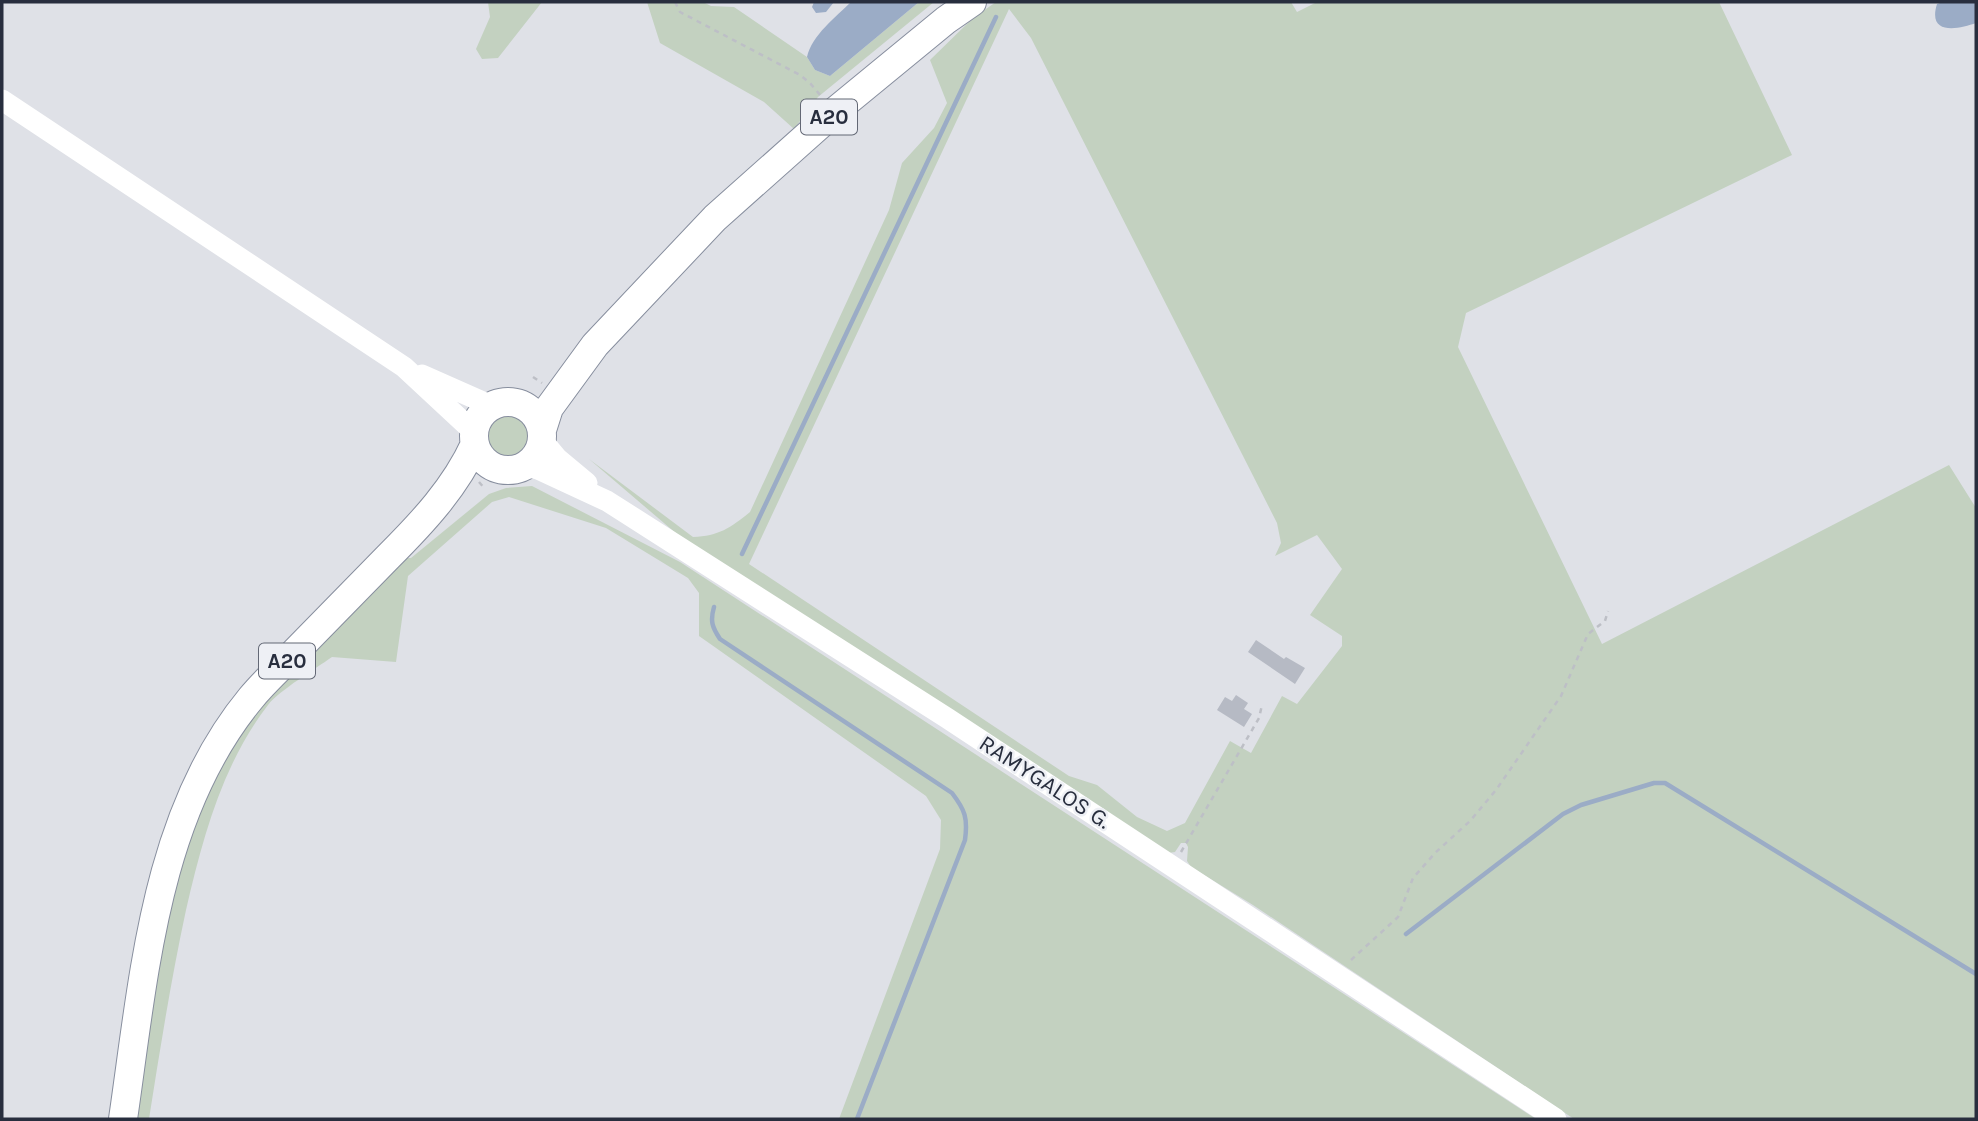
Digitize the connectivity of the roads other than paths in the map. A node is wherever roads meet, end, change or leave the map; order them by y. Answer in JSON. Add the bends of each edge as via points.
{"nodes":[{"id":1,"x":972,"y":2,"type":"edge"},
{"id":2,"x":2,"y":100,"type":"edge"},
{"id":3,"x":595,"y":345,"type":"junction"},
{"id":4,"x":404,"y":366,"type":"junction"},
{"id":5,"x":512,"y":397,"type":"junction"},
{"id":6,"x":542,"y":435,"type":"junction"},
{"id":7,"x":475,"y":438,"type":"junction"},
{"id":8,"x":498,"y":478,"type":"junction"},
{"id":9,"x":607,"y":500,"type":"junction"},
{"id":10,"x":432,"y":511,"type":"junction"},
{"id":11,"x":123,"y":1119,"type":"edge"},
{"id":12,"x":1556,"y":1119,"type":"edge"}],
"edges":[{"from":1,"to":3,"type":"highway","number":"A20","via":[[834,112],[715,218]]},
{"from":2,"to":4,"type":"main road"},
{"from":3,"to":5,"type":"highway","number":"A20"},
{"from":3,"to":6,"type":"highway","number":"A20","via":[[550,408]]},
{"from":4,"to":5,"type":"main road"},
{"from":4,"to":7,"type":"main road"},
{"from":5,"to":6,"type":"highway","via":[[537,418]]},
{"from":5,"to":7,"type":"highway","number":"A20","via":[[480,417]]},
{"from":6,"to":8,"type":"highway","number":"A20","via":[[536,456]]},
{"from":6,"to":9,"type":"main road","via":[[557,458]]},
{"from":7,"to":8,"type":"highway"},
{"from":7,"to":10,"type":"highway","number":"A20","via":[[460,474]]},
{"from":8,"to":9,"type":"main road","name":"RAMYGALOS G.","via":[[538,469]]},
{"from":8,"to":10,"type":"highway","number":"A20","via":[[470,485]]},
{"from":9,"to":12,"type":"main road","name":"RAMYGALOS G."},
{"from":10,"to":11,"type":"highway","number":"A20","via":[[251,697],[218,743],[196,785],[158,904]]}]}
